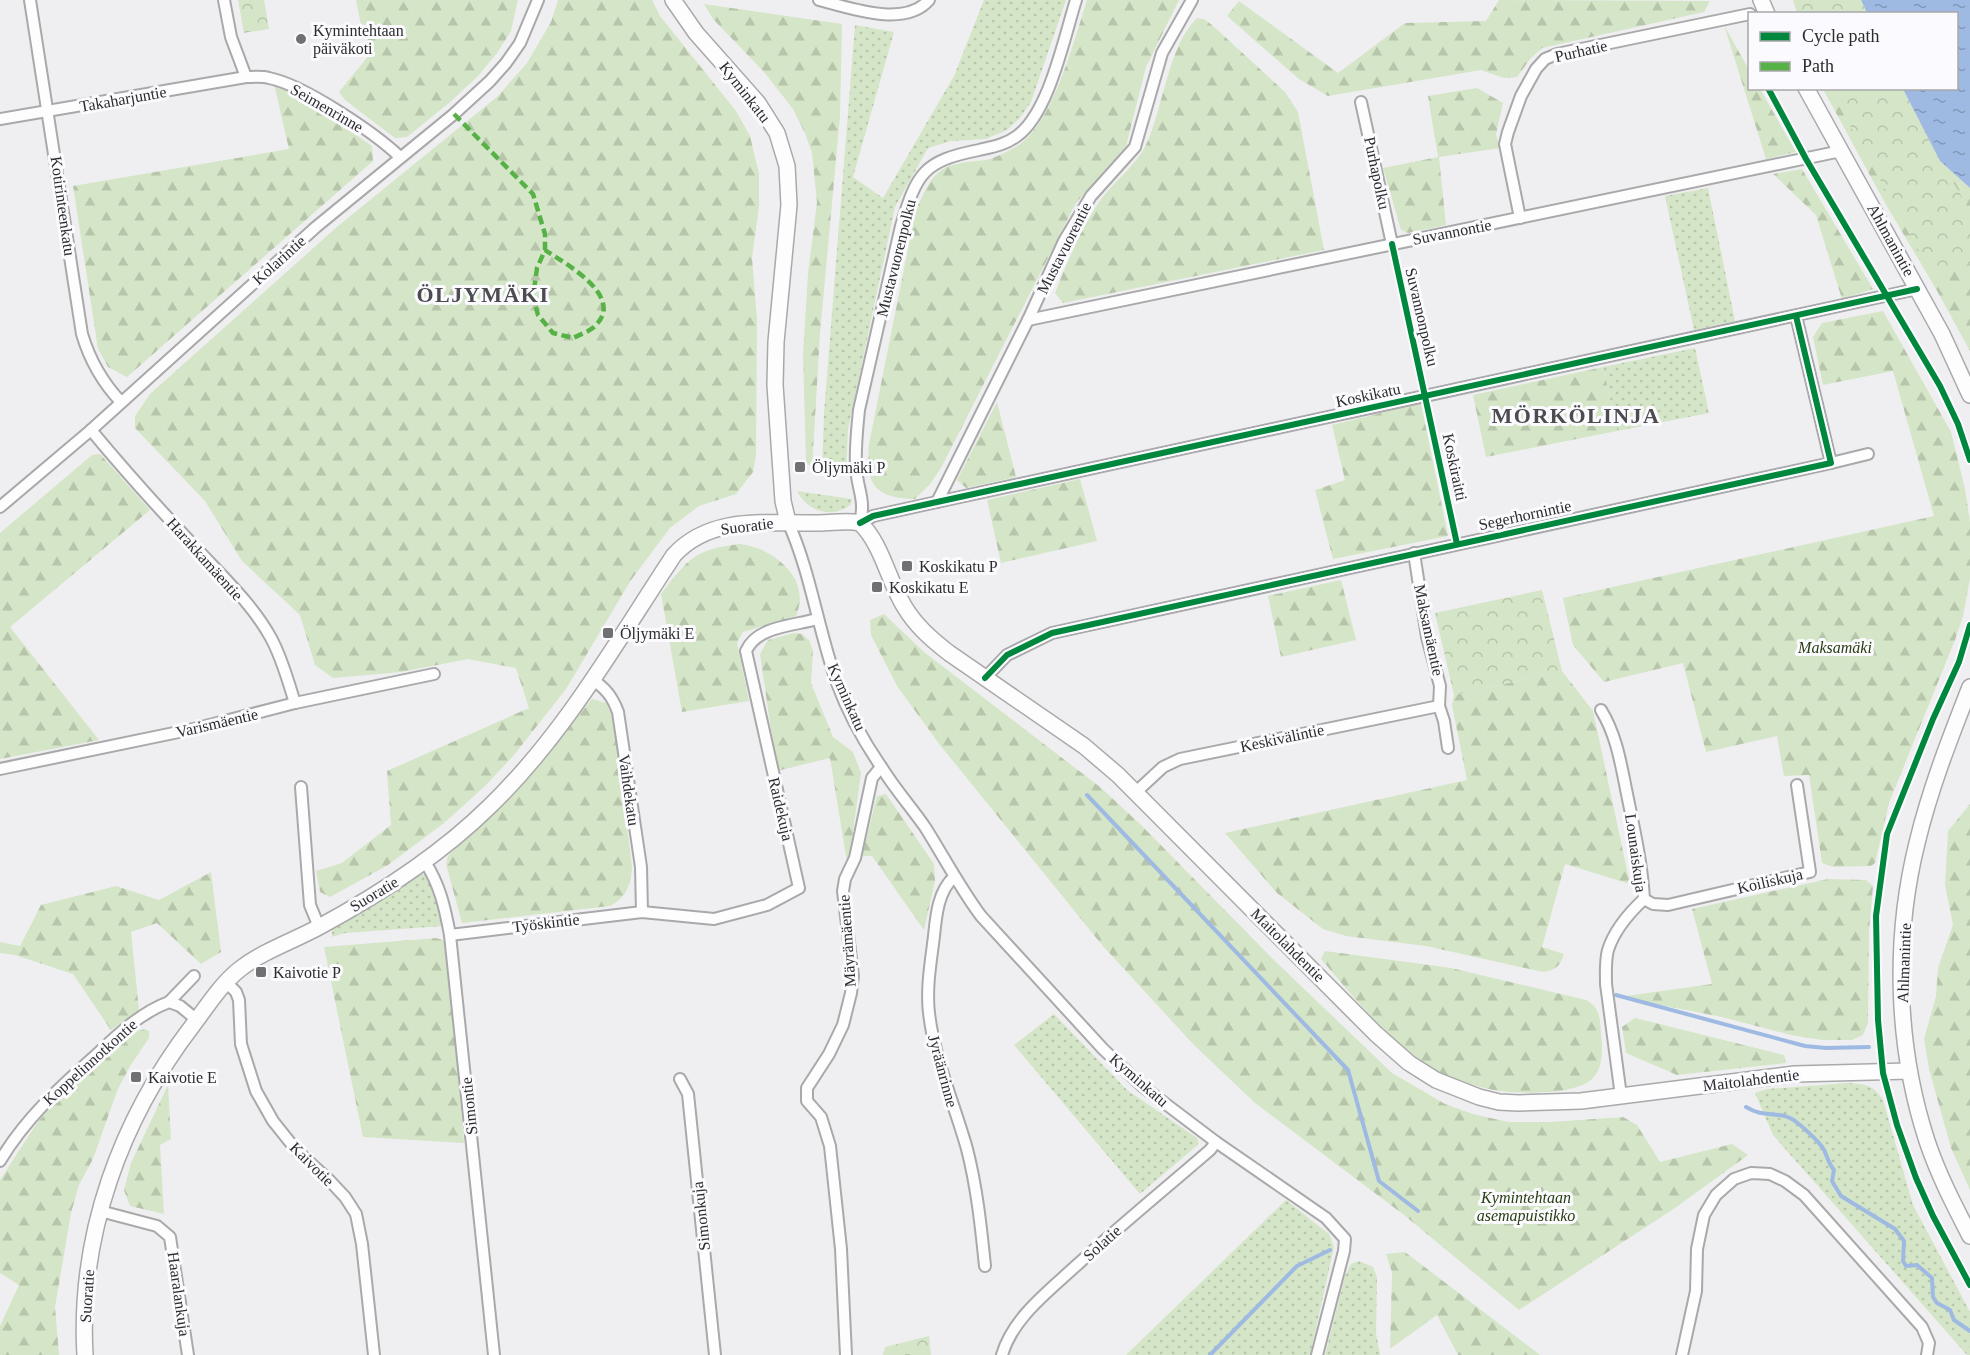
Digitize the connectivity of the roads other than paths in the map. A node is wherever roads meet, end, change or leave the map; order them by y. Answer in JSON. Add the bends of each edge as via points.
{"nodes":[{"id":1,"x":30,"y":0,"type":"edge"},
{"id":2,"x":224,"y":0,"type":"edge"},
{"id":3,"x":538,"y":0,"type":"edge"},
{"id":4,"x":673,"y":0,"type":"edge"},
{"id":5,"x":819,"y":0,"type":"edge"},
{"id":6,"x":929,"y":0,"type":"edge"},
{"id":7,"x":1076,"y":0,"type":"edge"},
{"id":8,"x":1192,"y":0,"type":"edge"},
{"id":9,"x":1748,"y":12,"type":"edge"},
{"id":10,"x":246,"y":77,"type":"junction"},
{"id":11,"x":1807,"y":90,"type":"edge"},
{"id":12,"x":1361,"y":102,"type":"dead end"},
{"id":13,"x":48,"y":112,"type":"junction"},
{"id":14,"x":0,"y":119,"type":"edge"},
{"id":15,"x":1841,"y":151,"type":"junction"},
{"id":16,"x":400,"y":158,"type":"junction"},
{"id":17,"x":1520,"y":218,"type":"junction"},
{"id":18,"x":1392,"y":244,"type":"junction"},
{"id":19,"x":1917,"y":289,"type":"junction"},
{"id":20,"x":1796,"y":316,"type":"junction"},
{"id":21,"x":1028,"y":320,"type":"junction"},
{"id":22,"x":1970,"y":394,"type":"edge"},
{"id":23,"x":121,"y":402,"type":"junction"},
{"id":24,"x":91,"y":430,"type":"junction"},
{"id":25,"x":1868,"y":454,"type":"dead end"},
{"id":26,"x":1831,"y":462,"type":"junction"},
{"id":27,"x":937,"y":502,"type":"junction"},
{"id":28,"x":0,"y":507,"type":"edge"},
{"id":29,"x":788,"y":522,"type":"junction"},
{"id":30,"x":860,"y":523,"type":"junction"},
{"id":31,"x":1414,"y":553,"type":"junction"},
{"id":32,"x":817,"y":619,"type":"junction"},
{"id":33,"x":434,"y":674,"type":"dead end"},
{"id":34,"x":985,"y":678,"type":"junction"},
{"id":35,"x":592,"y":679,"type":"junction"},
{"id":36,"x":1970,"y":687,"type":"edge"},
{"id":37,"x":295,"y":703,"type":"junction"},
{"id":38,"x":1439,"y":706,"type":"junction"},
{"id":39,"x":1601,"y":710,"type":"dead end"},
{"id":40,"x":1448,"y":748,"type":"dead end"},
{"id":41,"x":880,"y":767,"type":"junction"},
{"id":42,"x":0,"y":769,"type":"edge"},
{"id":43,"x":1797,"y":785,"type":"dead end"},
{"id":44,"x":301,"y":787,"type":"dead end"},
{"id":45,"x":1136,"y":792,"type":"junction"},
{"id":46,"x":426,"y":862,"type":"junction"},
{"id":47,"x":954,"y":877,"type":"junction"},
{"id":48,"x":1644,"y":899,"type":"junction"},
{"id":49,"x":642,"y":912,"type":"junction"},
{"id":50,"x":319,"y":927,"type":"junction"},
{"id":51,"x":450,"y":935,"type":"junction"},
{"id":52,"x":194,"y":976,"type":"dead end"},
{"id":53,"x":226,"y":982,"type":"junction"},
{"id":54,"x":169,"y":1002,"type":"junction"},
{"id":55,"x":197,"y":1020,"type":"junction"},
{"id":56,"x":1909,"y":1071,"type":"junction"},
{"id":57,"x":680,"y":1079,"type":"dead end"},
{"id":58,"x":1621,"y":1096,"type":"junction"},
{"id":59,"x":1216,"y":1142,"type":"junction"},
{"id":60,"x":0,"y":1161,"type":"edge"},
{"id":61,"x":100,"y":1211,"type":"junction"},
{"id":62,"x":1970,"y":1236,"type":"edge"},
{"id":63,"x":985,"y":1266,"type":"dead end"},
{"id":64,"x":85,"y":1355,"type":"edge"},
{"id":65,"x":188,"y":1355,"type":"edge"},
{"id":66,"x":374,"y":1355,"type":"edge"},
{"id":67,"x":494,"y":1355,"type":"edge"},
{"id":68,"x":715,"y":1355,"type":"edge"},
{"id":69,"x":846,"y":1355,"type":"edge"},
{"id":70,"x":1002,"y":1355,"type":"edge"},
{"id":71,"x":1317,"y":1355,"type":"edge"},
{"id":72,"x":1682,"y":1355,"type":"edge"},
{"id":73,"x":1927,"y":1355,"type":"edge"}],
"edges":[{"from":1,"to":13,"type":"street","name":"Kotirinteenkatu"},
{"from":2,"to":10,"type":"street","via":[[231,38]]},
{"from":3,"to":16,"type":"street","name":"Kolarintie","via":[[520,43],[506,63],[454,114]]},
{"from":4,"to":29,"type":"street","name":"Kyminkatu","via":[[696,33],[758,103],[777,133],[787,166],[789,205],[775,385]]},
{"from":5,"to":6,"type":"street","via":[[897,15],[922,8]]},
{"from":7,"to":30,"type":"street","name":"Mustavuorenpolku","via":[[1039,112],[1018,136],[1002,145],[934,163],[909,197],[856,436],[856,468],[864,509]]},
{"from":8,"to":21,"type":"street","name":"Mustavuorentie","via":[[1162,53],[1135,147],[1091,196],[1064,241]]},
{"from":9,"to":17,"type":"street","name":"Purhatie","via":[[1545,59],[1521,96],[1505,144]]},
{"from":10,"to":13,"type":"street","name":"Takaharjuntie"},
{"from":10,"to":16,"type":"street","name":"Seimenrinne","via":[[268,78],[310,95],[385,143]]},
{"from":11,"to":15,"type":"street","name":"Ahlmanintie"},
{"from":12,"to":18,"type":"street","name":"Purhapolku"},
{"from":13,"to":14,"type":"street","name":"Takaharjuntie"},
{"from":13,"to":23,"type":"street","name":"Kotirinteenkatu","via":[[82,334],[96,371]]},
{"from":15,"to":17,"type":"street","name":"Suvannontie"},
{"from":15,"to":19,"type":"street","name":"Ahlmanintie"},
{"from":16,"to":23,"type":"street","name":"Kolarintie","via":[[316,227]]},
{"from":17,"to":18,"type":"street","name":"Suvannontie"},
{"from":18,"to":21,"type":"street","name":"Suvannontie"},
{"from":19,"to":20,"type":"street","name":"Koskikatu"},
{"from":19,"to":22,"type":"street","name":"Ahlmanintie"},
{"from":20,"to":26,"type":"street"},
{"from":20,"to":27,"type":"street","name":"Koskikatu"},
{"from":21,"to":27,"type":"street","name":"Mustavuorentie"},
{"from":23,"to":24,"type":"street","name":"Kolarintie"},
{"from":24,"to":28,"type":"street","name":"Kolarintie"},
{"from":24,"to":37,"type":"street","name":"Harakkamäentie","via":[[262,625],[286,674]]},
{"from":25,"to":26,"type":"street","name":"Segerhornintie"},
{"from":26,"to":31,"type":"street","name":"Segerhornintie"},
{"from":27,"to":30,"type":"street","name":"Koskikatu","via":[[873,516]]},
{"from":29,"to":30,"type":"street"},
{"from":29,"to":32,"type":"street","name":"Kyminkatu"},
{"from":29,"to":35,"type":"street","name":"Suoratie","via":[[733,525],[690,541],[674,555]]},
{"from":30,"to":34,"type":"street","name":"Maitolahdentie","via":[[917,624],[929,638]]},
{"from":31,"to":34,"type":"street","name":"Segerhornintie","via":[[1052,633],[1007,655]]},
{"from":31,"to":38,"type":"street","name":"Maksamäentie","via":[[1427,637],[1440,686]]},
{"from":32,"to":41,"type":"street","name":"Kyminkatu","via":[[837,684]]},
{"from":32,"to":49,"type":"street","name":"Raidekuja","via":[[758,635],[746,651],[799,888],[767,905],[714,919]]},
{"from":33,"to":37,"type":"street","name":"Varismäentie"},
{"from":34,"to":45,"type":"street","name":"Maitolahdentie","via":[[1084,746]]},
{"from":35,"to":46,"type":"street","name":"Suoratie","via":[[536,756],[498,798]]},
{"from":35,"to":49,"type":"street","name":"Vaihdekatu","via":[[607,689],[618,712],[641,867]]},
{"from":36,"to":56,"type":"street","name":"Ahlmanintie","via":[[1928,801],[1908,885],[1902,996]]},
{"from":37,"to":42,"type":"street","name":"Varismäentie","via":[[198,728]]},
{"from":38,"to":40,"type":"street","name":"Maksamäentie"},
{"from":38,"to":45,"type":"street","name":"Keskivälintie","via":[[1180,759],[1163,767]]},
{"from":39,"to":48,"type":"street","name":"Lounaiskuja","via":[[1619,753],[1639,849]]},
{"from":41,"to":47,"type":"street","name":"Kyminkatu","via":[[918,817]]},
{"from":41,"to":69,"type":"street","name":"Mäyrämäentie","via":[[872,778],[855,858],[843,891],[853,976],[847,1011],[806,1095],[825,1126],[831,1146]]},
{"from":43,"to":48,"type":"street","name":"Koiliskuja","via":[[1810,872],[1668,905]]},
{"from":44,"to":50,"type":"street","via":[[310,905]]},
{"from":45,"to":58,"type":"street","name":"Maitolahdentie","via":[[1376,1034],[1423,1073],[1449,1087],[1500,1102],[1549,1103]]},
{"from":46,"to":50,"type":"street","name":"Suoratie"},
{"from":46,"to":51,"type":"street","name":"Simontie","via":[[442,895]]},
{"from":47,"to":59,"type":"street","name":"Kyminkatu","via":[[981,916],[1103,1049],[1142,1086]]},
{"from":47,"to":63,"type":"street","name":"Jyräänrinne","via":[[944,889],[936,920],[929,1014],[966,1148]]},
{"from":48,"to":58,"type":"street","name":"Lounaiskuja","via":[[1627,916],[1608,950],[1606,966]]},
{"from":49,"to":51,"type":"street","name":"Työskintie"},
{"from":50,"to":53,"type":"street","name":"Suoratie","via":[[254,959]]},
{"from":51,"to":67,"type":"street","name":"Simontie"},
{"from":52,"to":54,"type":"street","name":"Koppelinnotkontie"},
{"from":53,"to":55,"type":"street","name":"Suoratie"},
{"from":53,"to":66,"type":"street","name":"Kaivotie","via":[[239,1000],[241,1044],[256,1091],[297,1151],[345,1197],[356,1214]]},
{"from":54,"to":55,"type":"street"},
{"from":54,"to":60,"type":"street","name":"Koppelinnotkontie","via":[[138,1019],[48,1098]]},
{"from":55,"to":61,"type":"street","name":"Suoratie","via":[[140,1106],[117,1157]]},
{"from":56,"to":58,"type":"street","name":"Maitolahdentie","via":[[1795,1074]]},
{"from":56,"to":62,"type":"street","name":"Ahlmanintie","via":[[1934,1160]]},
{"from":57,"to":68,"type":"street","name":"Simonkuja","via":[[688,1094]]},
{"from":59,"to":70,"type":"street","name":"Solatie","via":[[1031,1308]]},
{"from":59,"to":71,"type":"street","name":"Kyminkatu","via":[[1326,1218],[1345,1239]]},
{"from":61,"to":64,"type":"street","name":"Suoratie","via":[[89,1265]]},
{"from":61,"to":65,"type":"street","name":"Haaralankuja","via":[[157,1226],[170,1237]]},
{"from":72,"to":73,"type":"street","via":[[1696,1290],[1697,1249],[1704,1215],[1716,1195],[1734,1179],[1751,1173],[1770,1174],[1804,1195],[1922,1327],[1929,1343]]}]}
